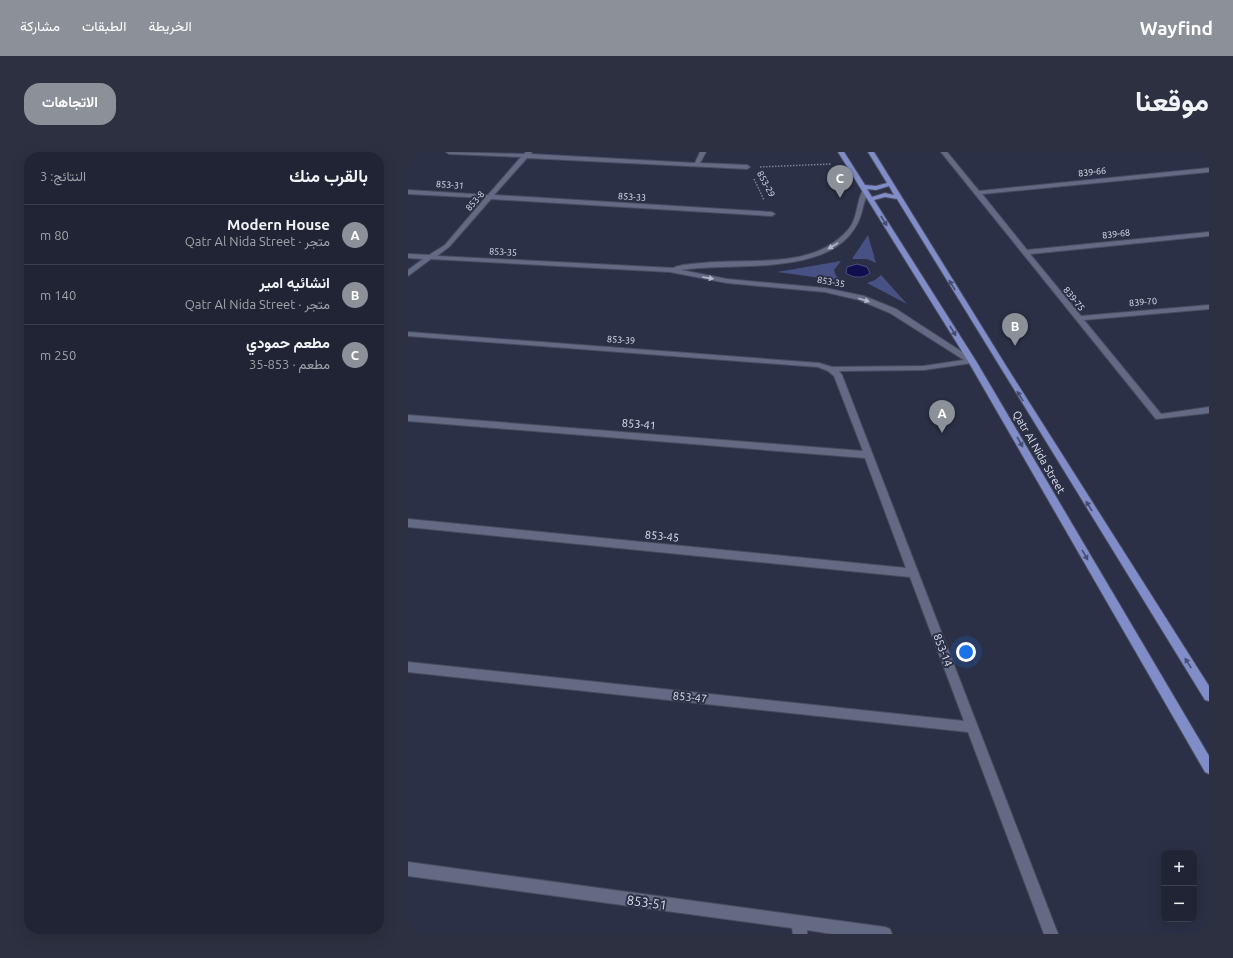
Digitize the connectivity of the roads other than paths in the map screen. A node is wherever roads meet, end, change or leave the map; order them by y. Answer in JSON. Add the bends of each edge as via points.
{"nodes":[{"id":1,"x":449,"y":152,"type":"edge"},
{"id":2,"x":703,"y":152,"type":"edge"},
{"id":3,"x":841,"y":152,"type":"edge"},
{"id":4,"x":871,"y":152,"type":"edge"},
{"id":5,"x":944,"y":152,"type":"edge"},
{"id":6,"x":528,"y":154,"type":"edge"},
{"id":7,"x":697,"y":164,"type":"junction"},
{"id":8,"x":747,"y":167,"type":"road end"},
{"id":9,"x":1209,"y":170,"type":"edge"},
{"id":10,"x":890,"y":184,"type":"junction"},
{"id":11,"x":408,"y":192,"type":"edge"},
{"id":12,"x":866,"y":192,"type":"junction"},
{"id":13,"x":977,"y":193,"type":"junction"},
{"id":14,"x":490,"y":197,"type":"junction"},
{"id":15,"x":897,"y":197,"type":"junction"},
{"id":16,"x":772,"y":214,"type":"road end"},
{"id":17,"x":1209,"y":234,"type":"edge"},
{"id":18,"x":1025,"y":252,"type":"junction"},
{"id":19,"x":408,"y":256,"type":"edge"},
{"id":20,"x":430,"y":258,"type":"junction"},
{"id":21,"x":670,"y":270,"type":"junction"},
{"id":22,"x":408,"y":274,"type":"edge"},
{"id":23,"x":1209,"y":307,"type":"edge"},
{"id":24,"x":1078,"y":318,"type":"junction"},
{"id":25,"x":408,"y":334,"type":"edge"},
{"id":26,"x":972,"y":361,"type":"junction"},
{"id":27,"x":831,"y":369,"type":"junction"},
{"id":28,"x":1209,"y":410,"type":"edge"},
{"id":29,"x":408,"y":418,"type":"edge"},
{"id":30,"x":868,"y":455,"type":"junction"},
{"id":31,"x":408,"y":523,"type":"edge"},
{"id":32,"x":914,"y":573,"type":"junction"},
{"id":33,"x":408,"y":667,"type":"edge"},
{"id":34,"x":1209,"y":696,"type":"edge"},
{"id":35,"x":972,"y":727,"type":"junction"},
{"id":36,"x":1209,"y":768,"type":"edge"},
{"id":37,"x":408,"y":869,"type":"edge"},
{"id":38,"x":799,"y":928,"type":"edge"},
{"id":39,"x":886,"y":934,"type":"edge"},
{"id":40,"x":1051,"y":934,"type":"edge"}],
"edges":[{"from":1,"to":6,"type":"street","name":"853-29"},
{"from":2,"to":7,"type":"street"},
{"from":3,"to":12,"type":"main road","name":"Qatr Al Nida Street"},
{"from":4,"to":10,"type":"main road","name":"Qatr Al Nida Street"},
{"from":5,"to":13,"type":"street","name":"839-75"},
{"from":6,"to":7,"type":"street","name":"853-29"},
{"from":6,"to":14,"type":"street","name":"853-8"},
{"from":7,"to":8,"type":"street","name":"853-29"},
{"from":9,"to":13,"type":"street","name":"839-66"},
{"from":10,"to":12,"type":"main road"},
{"from":10,"to":15,"type":"main road","name":"Qatr Al Nida Street"},
{"from":11,"to":14,"type":"street","name":"853-31"},
{"from":12,"to":15,"type":"main road"},
{"from":12,"to":21,"type":"street","name":"853-35","one_way":true,"via":[[860,202],[858,218],[852,231],[822,251],[788,261],[710,264]]},
{"from":12,"to":26,"type":"main road","name":"Qatr Al Nida Street","one_way":true},
{"from":13,"to":18,"type":"street","name":"839-75"},
{"from":14,"to":16,"type":"street","name":"853-33"},
{"from":14,"to":20,"type":"street","name":"853-8","via":[[447,246]]},
{"from":34,"to":15,"type":"main road","name":"Qatr Al Nida Street","one_way":true},
{"from":17,"to":18,"type":"street","name":"839-68"},
{"from":18,"to":24,"type":"street","name":"839-75"},
{"from":19,"to":20,"type":"street","name":"853-35"},
{"from":20,"to":21,"type":"street","name":"853-35"},
{"from":20,"to":22,"type":"street","name":"853-8"},
{"from":21,"to":26,"type":"street","name":"853-35","one_way":true,"via":[[727,281],[825,290],[861,298],[908,319]]},
{"from":23,"to":24,"type":"street","name":"839-70"},
{"from":24,"to":28,"type":"street","name":"839-75","via":[[1159,417]]},
{"from":25,"to":27,"type":"street","name":"853-39","via":[[819,365]]},
{"from":26,"to":27,"type":"street","name":"853-39","via":[[924,368]]},
{"from":26,"to":36,"type":"main road","name":"Qatr Al Nida Street","one_way":true},
{"from":27,"to":30,"type":"street","name":"853-14","via":[[838,376]]},
{"from":29,"to":30,"type":"street","name":"853-41"},
{"from":30,"to":32,"type":"street","name":"853-14"},
{"from":31,"to":32,"type":"street","name":"853-45"},
{"from":32,"to":35,"type":"street","name":"853-14"},
{"from":33,"to":35,"type":"street","name":"853-47"},
{"from":35,"to":40,"type":"street","name":"853-14"},
{"from":37,"to":38,"type":"street","name":"853-51"},
{"from":38,"to":39,"type":"street","name":"853-51"}]}
